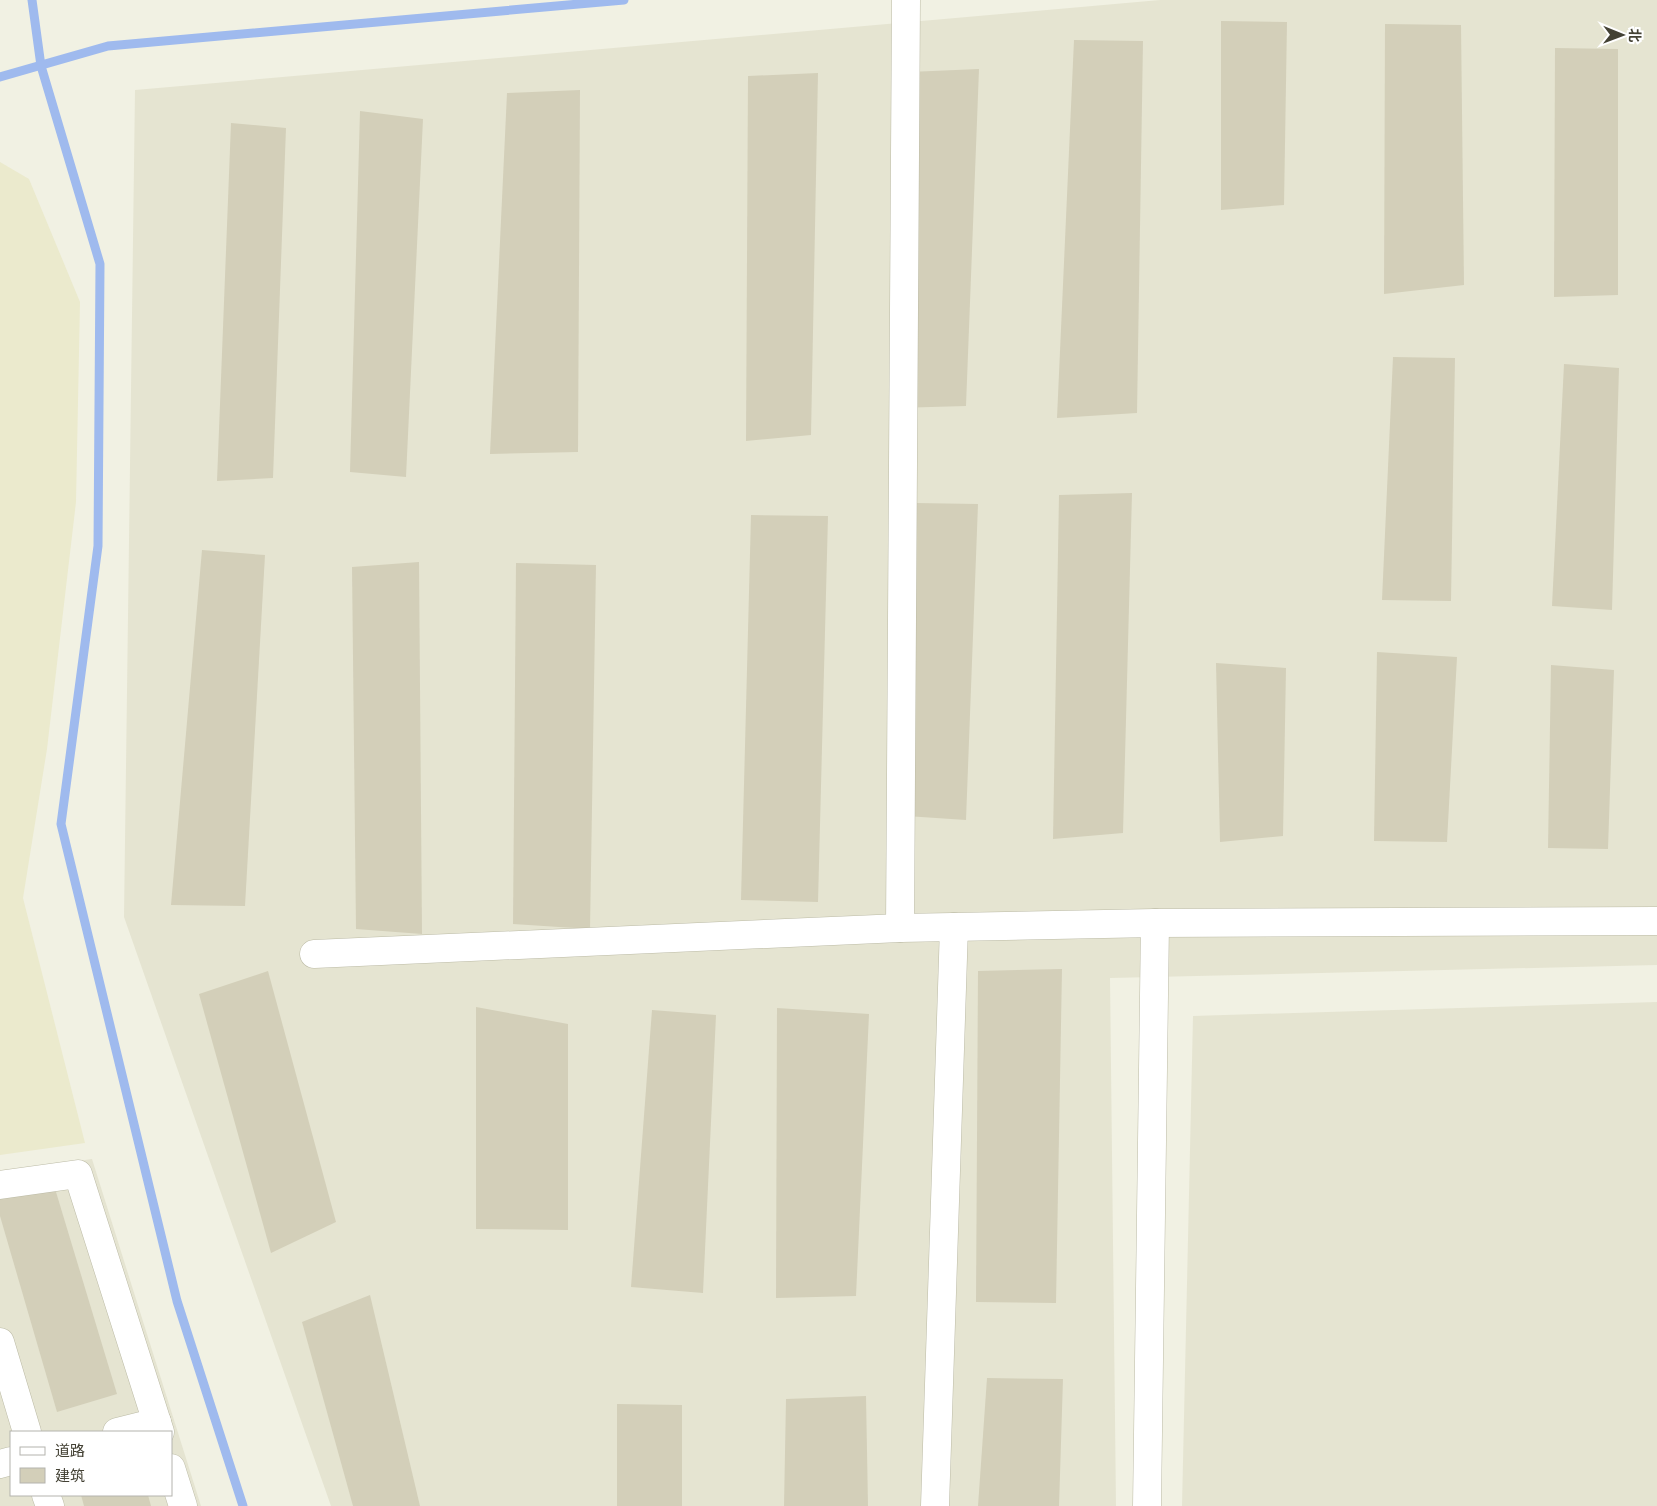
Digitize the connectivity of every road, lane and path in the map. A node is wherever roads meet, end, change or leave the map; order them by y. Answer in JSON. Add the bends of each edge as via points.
{"nodes":[{"id":1,"x":906,"y":7,"type":"edge"},
{"id":2,"x":1657,"y":921,"type":"edge"},
{"id":3,"x":1155,"y":923,"type":"junction"},
{"id":4,"x":954,"y":927,"type":"junction"},
{"id":5,"x":900,"y":928,"type":"junction"},
{"id":6,"x":314,"y":954,"type":"dead end"},
{"id":7,"x":0,"y":1185,"type":"edge"},
{"id":8,"x":0,"y":1342,"type":"edge"},
{"id":9,"x":158,"y":1427,"type":"edge"},
{"id":10,"x":28,"y":1431,"type":"edge"},
{"id":11,"x":125,"y":1431,"type":"edge"},
{"id":12,"x":172,"y":1471,"type":"edge"},
{"id":13,"x":183,"y":1506,"type":"edge"},
{"id":14,"x":935,"y":1506,"type":"edge"},
{"id":15,"x":1147,"y":1506,"type":"edge"}],
"edges":[{"from":1,"to":5,"type":"street"},
{"from":2,"to":3,"type":"street"},
{"from":3,"to":4,"type":"street"},
{"from":3,"to":15,"type":"street"},
{"from":4,"to":5,"type":"street"},
{"from":4,"to":14,"type":"street"},
{"from":5,"to":6,"type":"street"},
{"from":7,"to":9,"type":"street","via":[[78,1174]]},
{"from":8,"to":10,"type":"street"},
{"from":9,"to":11,"type":"street"},
{"from":12,"to":13,"type":"street"}]}
